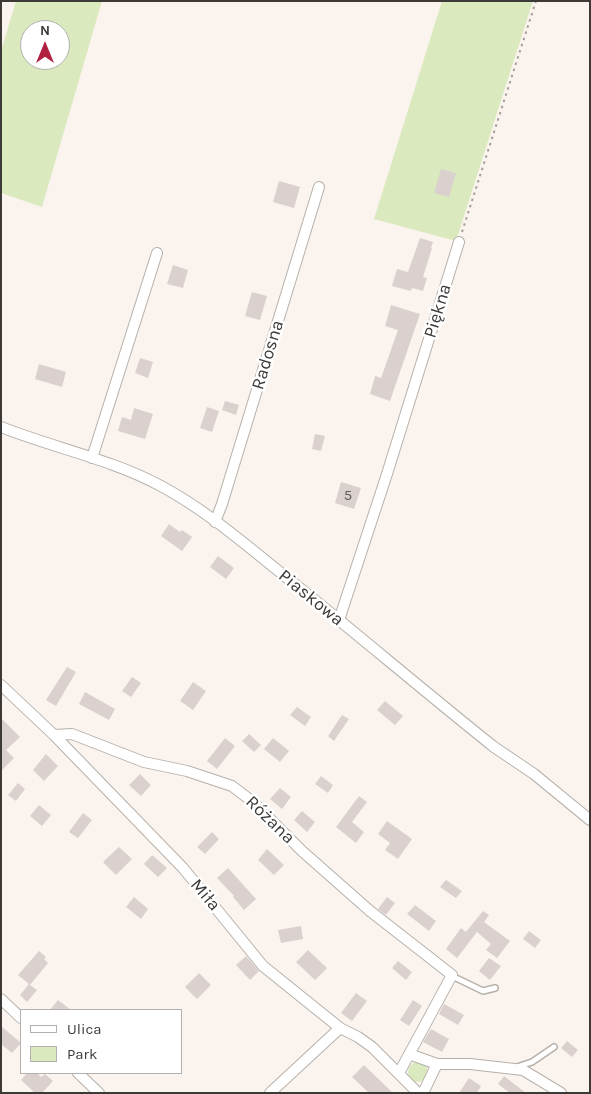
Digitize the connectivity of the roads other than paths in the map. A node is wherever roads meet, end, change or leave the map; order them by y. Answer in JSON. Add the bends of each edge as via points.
{"nodes":[{"id":1,"x":319,"y":187,"type":"dead end"},
{"id":2,"x":459,"y":242,"type":"road end"},
{"id":3,"x":157,"y":253,"type":"dead end"},
{"id":4,"x":1,"y":427,"type":"edge"},
{"id":5,"x":92,"y":458,"type":"junction"},
{"id":6,"x":215,"y":522,"type":"junction"},
{"id":7,"x":339,"y":620,"type":"junction"},
{"id":8,"x":1,"y":685,"type":"edge"},
{"id":9,"x":54,"y":735,"type":"junction"},
{"id":10,"x":590,"y":820,"type":"edge"},
{"id":11,"x":452,"y":975,"type":"junction"},
{"id":12,"x":495,"y":988,"type":"dead end"},
{"id":13,"x":1,"y":999,"type":"edge"},
{"id":14,"x":20,"y":1017,"type":"edge"},
{"id":15,"x":340,"y":1028,"type":"junction"},
{"id":16,"x":554,"y":1047,"type":"dead end"},
{"id":17,"x":409,"y":1054,"type":"junction"},
{"id":18,"x":437,"y":1064,"type":"junction"},
{"id":19,"x":514,"y":1068,"type":"junction"},
{"id":20,"x":399,"y":1073,"type":"junction"},
{"id":21,"x":79,"y":1074,"type":"edge"},
{"id":22,"x":99,"y":1093,"type":"edge"},
{"id":23,"x":270,"y":1093,"type":"edge"},
{"id":24,"x":418,"y":1093,"type":"edge"},
{"id":25,"x":423,"y":1093,"type":"edge"},
{"id":26,"x":561,"y":1093,"type":"edge"}],
"edges":[{"from":1,"to":6,"type":"street","name":"Radosna"},
{"from":2,"to":7,"type":"street","name":"Piękna"},
{"from":3,"to":5,"type":"street"},
{"from":4,"to":5,"type":"street","name":"Piaskowa"},
{"from":5,"to":6,"type":"street","name":"Piaskowa","via":[[161,486]]},
{"from":6,"to":7,"type":"street","name":"Piaskowa"},
{"from":7,"to":10,"type":"street","name":"Piaskowa","via":[[494,747],[534,774]]},
{"from":8,"to":9,"type":"street","name":"Miła"},
{"from":9,"to":11,"type":"street","name":"Różana","via":[[72,734],[144,762],[188,770],[232,786],[370,911]]},
{"from":9,"to":15,"type":"street","name":"Miła","via":[[183,868],[264,966]]},
{"from":11,"to":12,"type":"lane","name":"Różana","via":[[483,991]]},
{"from":11,"to":17,"type":"street"},
{"from":13,"to":14,"type":"street"},
{"from":15,"to":20,"type":"street","name":"Miła","via":[[372,1047]]},
{"from":15,"to":23,"type":"street"},
{"from":16,"to":19,"type":"lane","via":[[532,1062]]},
{"from":17,"to":18,"type":"street"},
{"from":17,"to":20,"type":"street"},
{"from":18,"to":19,"type":"street"},
{"from":18,"to":25,"type":"street"},
{"from":19,"to":26,"type":"street"},
{"from":20,"to":24,"type":"street","name":"Miła"},
{"from":21,"to":22,"type":"street"}]}
